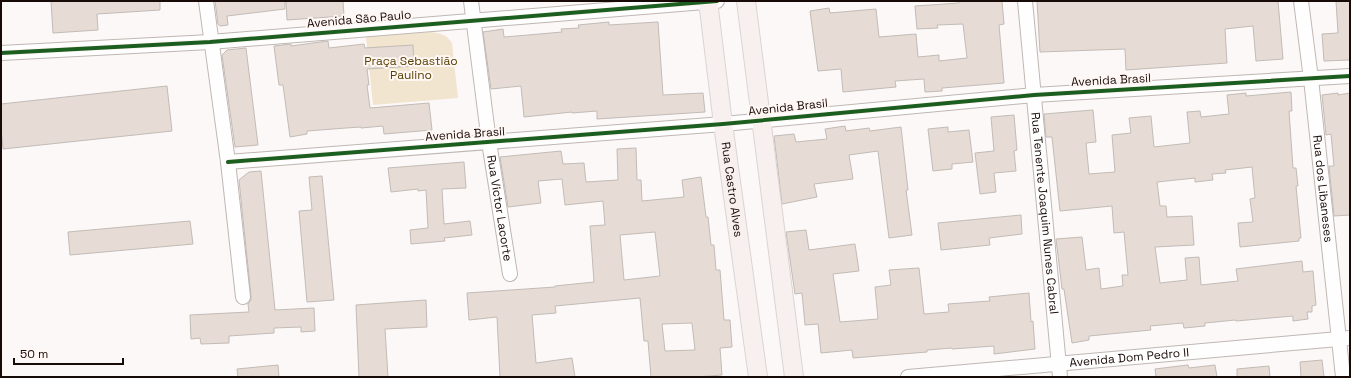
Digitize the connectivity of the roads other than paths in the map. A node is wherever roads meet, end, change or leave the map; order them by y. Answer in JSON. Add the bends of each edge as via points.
{"nodes":[{"id":1,"x":206,"y":1,"type":"edge"},
{"id":2,"x":471,"y":1,"type":"edge"},
{"id":3,"x":711,"y":1,"type":"edge"},
{"id":4,"x":746,"y":1,"type":"edge"},
{"id":5,"x":1025,"y":1,"type":"edge"},
{"id":6,"x":1301,"y":1,"type":"edge"},
{"id":7,"x":473,"y":20,"type":"junction"},
{"id":8,"x":210,"y":42,"type":"junction"},
{"id":9,"x":1,"y":52,"type":"edge"},
{"id":10,"x":1350,"y":76,"type":"edge"},
{"id":11,"x":1311,"y":79,"type":"junction"},
{"id":12,"x":1034,"y":94,"type":"junction"},
{"id":13,"x":761,"y":120,"type":"junction"},
{"id":14,"x":723,"y":124,"type":"junction"},
{"id":15,"x":489,"y":142,"type":"junction"},
{"id":16,"x":228,"y":162,"type":"junction"},
{"id":17,"x":510,"y":274,"type":"dead end"},
{"id":18,"x":242,"y":297,"type":"dead end"},
{"id":19,"x":1344,"y":338,"type":"edge"},
{"id":20,"x":1059,"y":370,"type":"edge"},
{"id":21,"x":758,"y":377,"type":"edge"},
{"id":22,"x":794,"y":377,"type":"edge"},
{"id":23,"x":908,"y":377,"type":"edge"},
{"id":24,"x":1343,"y":377,"type":"edge"}],
"edges":[{"from":1,"to":8,"type":"street"},
{"from":2,"to":7,"type":"street","name":"Rua Victor Lacorte"},
{"from":3,"to":7,"type":"street","name":"Avenida São Paulo"},
{"from":3,"to":14,"type":"main road","name":"Rua Castro Alves"},
{"from":4,"to":13,"type":"main road"},
{"from":5,"to":12,"type":"street","name":"Rua Tenente Joaquim Nunes Cabral"},
{"from":6,"to":11,"type":"street","name":"Rua dos Libaneses"},
{"from":7,"to":8,"type":"street","name":"Avenida São Paulo"},
{"from":7,"to":15,"type":"street","name":"Rua Victor Lacorte"},
{"from":8,"to":9,"type":"street","name":"Avenida São Paulo"},
{"from":8,"to":16,"type":"street"},
{"from":10,"to":11,"type":"street","name":"Avenida Brasil"},
{"from":11,"to":12,"type":"street","name":"Avenida Brasil"},
{"from":11,"to":19,"type":"street","name":"Rua dos Libaneses"},
{"from":12,"to":13,"type":"street","name":"Avenida Brasil"},
{"from":12,"to":20,"type":"street","name":"Rua Tenente Joaquim Nunes Cabral"},
{"from":13,"to":14,"type":"street","name":"Avenida Brasil"},
{"from":13,"to":22,"type":"main road"},
{"from":14,"to":15,"type":"street","name":"Avenida Brasil"},
{"from":14,"to":21,"type":"main road","name":"Rua Castro Alves"},
{"from":15,"to":16,"type":"street","name":"Avenida Brasil"},
{"from":15,"to":17,"type":"street","name":"Rua Victor Lacorte"},
{"from":16,"to":18,"type":"street"},
{"from":19,"to":20,"type":"street","name":"Avenida Dom Pedro II"},
{"from":19,"to":24,"type":"street","name":"Rua dos Libaneses"},
{"from":20,"to":23,"type":"street","name":"Avenida Dom Pedro II"}]}
